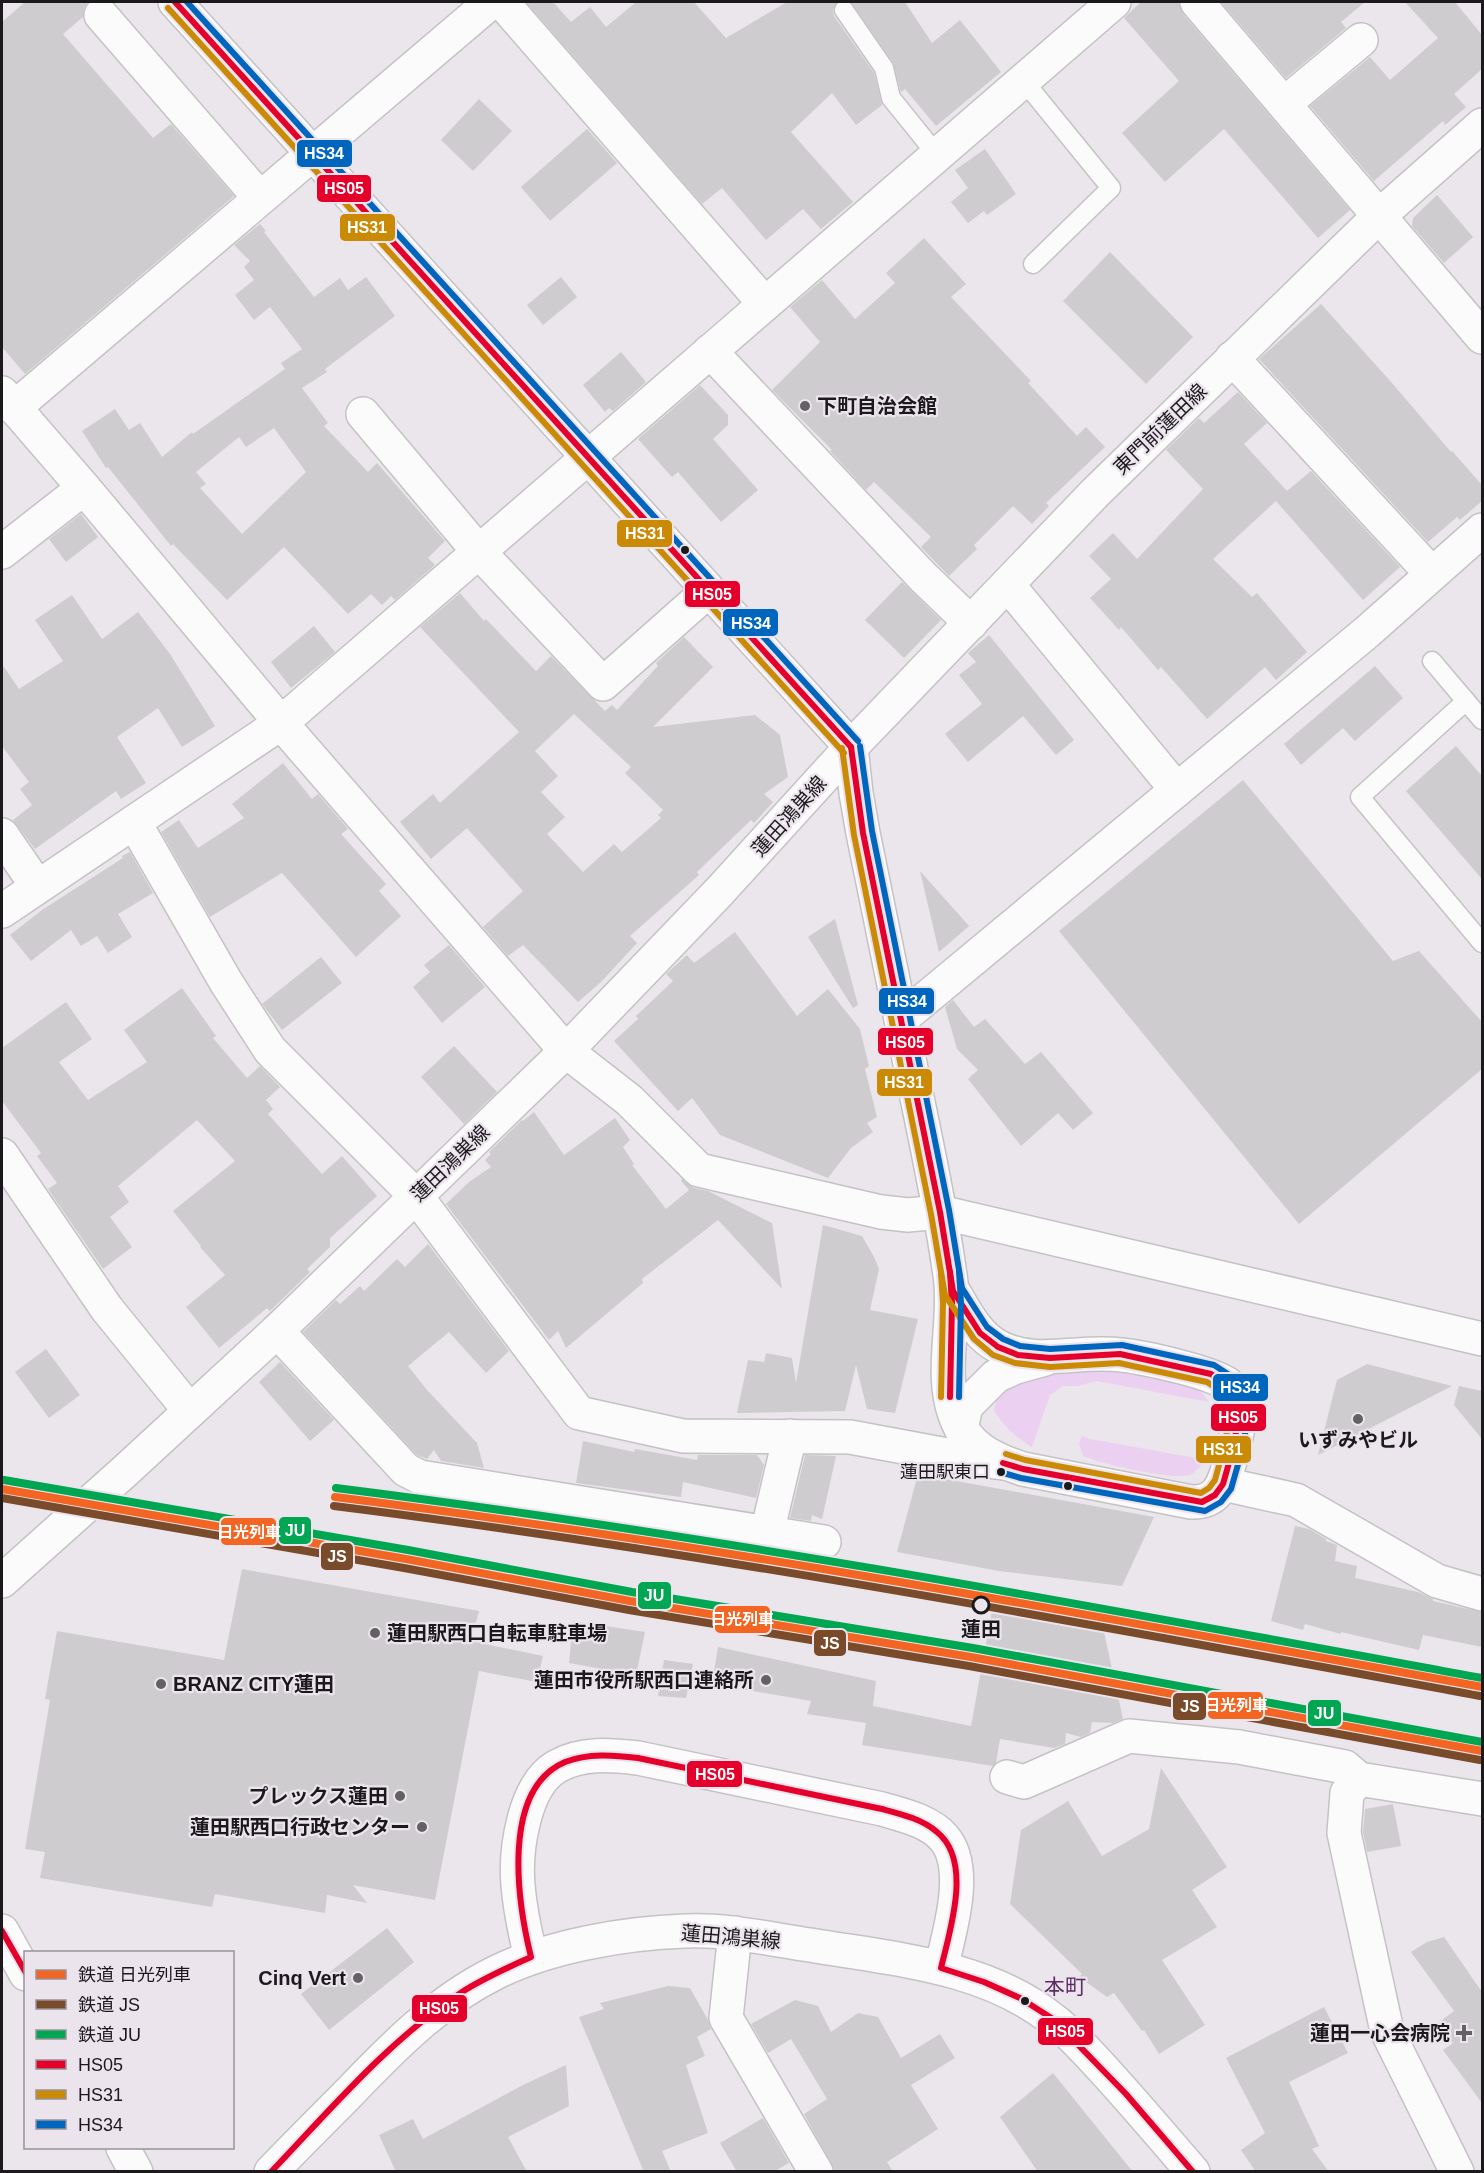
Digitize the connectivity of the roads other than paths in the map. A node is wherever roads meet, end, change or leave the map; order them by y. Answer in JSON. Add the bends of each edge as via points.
{"nodes":[{"id":1,"x":175,"y":2,"type":"edge"},
{"id":2,"x":491,"y":2,"type":"edge"},
{"id":3,"x":502,"y":2,"type":"edge"},
{"id":4,"x":1114,"y":2,"type":"edge"},
{"id":5,"x":1197,"y":2,"type":"edge"},
{"id":6,"x":844,"y":10,"type":"dead end"},
{"id":7,"x":100,"y":15,"type":"dead end"},
{"id":8,"x":1361,"y":40,"type":"dead end"},
{"id":9,"x":1023,"y":80,"type":"junction"},
{"id":10,"x":1284,"y":104,"type":"junction"},
{"id":11,"x":1482,"y":125,"type":"edge"},
{"id":12,"x":312,"y":154,"type":"junction"},
{"id":13,"x":937,"y":154,"type":"junction"},
{"id":14,"x":260,"y":198,"type":"junction"},
{"id":15,"x":1379,"y":216,"type":"junction"},
{"id":16,"x":1033,"y":264,"type":"dead end"},
{"id":17,"x":765,"y":304,"type":"junction"},
{"id":18,"x":1482,"y":337,"type":"edge"},
{"id":19,"x":710,"y":351,"type":"junction"},
{"id":20,"x":1232,"y":358,"type":"junction"},
{"id":21,"x":8,"y":400,"type":"edge"},
{"id":22,"x":363,"y":414,"type":"dead end"},
{"id":23,"x":588,"y":457,"type":"junction"},
{"id":24,"x":84,"y":488,"type":"junction"},
{"id":25,"x":1482,"y":530,"type":"edge"},
{"id":26,"x":2,"y":552,"type":"edge"},
{"id":27,"x":479,"y":552,"type":"junction"},
{"id":28,"x":1432,"y":574,"type":"junction"},
{"id":29,"x":1008,"y":585,"type":"junction"},
{"id":30,"x":708,"y":591,"type":"junction"},
{"id":31,"x":971,"y":623,"type":"junction"},
{"id":32,"x":1432,"y":661,"type":"dead end"},
{"id":33,"x":1466,"y":701,"type":"junction"},
{"id":34,"x":1482,"y":720,"type":"edge"},
{"id":35,"x":281,"y":723,"type":"junction"},
{"id":36,"x":851,"y":747,"type":"junction"},
{"id":37,"x":1178,"y":790,"type":"junction"},
{"id":38,"x":134,"y":822,"type":"junction"},
{"id":39,"x":2,"y":836,"type":"edge"},
{"id":40,"x":37,"y":886,"type":"junction"},
{"id":41,"x":2,"y":911,"type":"edge"},
{"id":42,"x":1482,"y":943,"type":"edge"},
{"id":43,"x":901,"y":1019,"type":"junction"},
{"id":44,"x":566,"y":1051,"type":"junction"},
{"id":45,"x":2,"y":1155,"type":"edge"},
{"id":46,"x":416,"y":1196,"type":"junction"},
{"id":47,"x":940,"y":1212,"type":"junction"},
{"id":48,"x":953,"y":1292,"type":"junction"},
{"id":49,"x":277,"y":1331,"type":"junction"},
{"id":50,"x":1482,"y":1339,"type":"edge"},
{"id":51,"x":1050,"y":1358,"type":"junction"},
{"id":52,"x":190,"y":1411,"type":"junction"},
{"id":53,"x":961,"y":1429,"type":"junction"},
{"id":54,"x":790,"y":1436,"type":"junction"},
{"id":55,"x":1003,"y":1462,"type":"junction"},
{"id":56,"x":1223,"y":1484,"type":"junction"},
{"id":57,"x":767,"y":1533,"type":"junction"},
{"id":58,"x":824,"y":1542,"type":"dead end"},
{"id":59,"x":2,"y":1581,"type":"edge"},
{"id":60,"x":1482,"y":1594,"type":"edge"},
{"id":61,"x":1007,"y":1777,"type":"dead end"},
{"id":62,"x":1359,"y":1779,"type":"junction"},
{"id":63,"x":1482,"y":1799,"type":"edge"},
{"id":64,"x":2,"y":1931,"type":"edge"},
{"id":65,"x":735,"y":1933,"type":"junction"},
{"id":66,"x":531,"y":1957,"type":"junction"},
{"id":67,"x":941,"y":1968,"type":"junction"},
{"id":68,"x":24,"y":1970,"type":"edge"},
{"id":69,"x":124,"y":2149,"type":"edge"},
{"id":70,"x":814,"y":2171,"type":"edge"},
{"id":71,"x":136,"y":2172,"type":"edge"},
{"id":72,"x":271,"y":2172,"type":"edge"},
{"id":73,"x":1193,"y":2172,"type":"edge"},
{"id":74,"x":1457,"y":2172,"type":"edge"}],
"edges":[{"from":1,"to":12,"type":"street"},
{"from":2,"to":12,"type":"street"},
{"from":3,"to":17,"type":"street"},
{"from":4,"to":9,"type":"street"},
{"from":5,"to":10,"type":"street"},
{"from":6,"to":13,"type":"lane","via":[[884,68],[891,98]]},
{"from":7,"to":14,"type":"street"},
{"from":8,"to":10,"type":"street"},
{"from":9,"to":13,"type":"street"},
{"from":9,"to":16,"type":"lane","via":[[1111,188]]},
{"from":10,"to":15,"type":"street"},
{"from":11,"to":15,"type":"street","name":"東門前蓮田線"},
{"from":12,"to":14,"type":"street"},
{"from":12,"to":23,"type":"street"},
{"from":13,"to":17,"type":"street"},
{"from":14,"to":21,"type":"street"},
{"from":15,"to":18,"type":"street"},
{"from":15,"to":20,"type":"street","name":"東門前蓮田線"},
{"from":17,"to":19,"type":"street"},
{"from":19,"to":23,"type":"street"},
{"from":19,"to":31,"type":"street"},
{"from":20,"to":28,"type":"street"},
{"from":20,"to":29,"type":"street","name":"東門前蓮田線"},
{"from":21,"to":24,"type":"street"},
{"from":22,"to":27,"type":"street"},
{"from":23,"to":27,"type":"street"},
{"from":23,"to":30,"type":"street"},
{"from":24,"to":26,"type":"street"},
{"from":24,"to":35,"type":"street"},
{"from":25,"to":28,"type":"street"},
{"from":27,"to":30,"type":"street","via":[[603,684]]},
{"from":27,"to":35,"type":"street"},
{"from":28,"to":37,"type":"street"},
{"from":29,"to":31,"type":"street","name":"東門前蓮田線"},
{"from":29,"to":37,"type":"street"},
{"from":30,"to":36,"type":"street"},
{"from":31,"to":36,"type":"street","name":"東門前蓮田線"},
{"from":32,"to":33,"type":"lane"},
{"from":33,"to":34,"type":"lane"},
{"from":33,"to":42,"type":"lane","via":[[1360,797]]},
{"from":35,"to":38,"type":"street"},
{"from":35,"to":44,"type":"street"},
{"from":36,"to":43,"type":"street","via":[[857,803]]},
{"from":36,"to":44,"type":"street","name":"蓮田鴻巣線"},
{"from":37,"to":43,"type":"street"},
{"from":38,"to":40,"type":"street"},
{"from":38,"to":46,"type":"street","via":[[270,1050]]},
{"from":39,"to":40,"type":"street"},
{"from":40,"to":41,"type":"street"},
{"from":43,"to":47,"type":"street"},
{"from":44,"to":46,"type":"street","name":"蓮田鴻巣線"},
{"from":44,"to":47,"type":"street","via":[[629,1100],[699,1170],[881,1212]]},
{"from":45,"to":52,"type":"street","via":[[107,1309]]},
{"from":46,"to":49,"type":"street","name":"蓮田鴻巣線"},
{"from":46,"to":54,"type":"street","via":[[579,1413],[683,1436]]},
{"from":47,"to":48,"type":"street"},
{"from":47,"to":50,"type":"street"},
{"from":48,"to":51,"type":"street","via":[[980,1333],[998,1347],[1018,1355]]},
{"from":48,"to":53,"type":"street","via":[[950,1397]]},
{"from":49,"to":52,"type":"street","name":"蓮田鴻巣線"},
{"from":49,"to":57,"type":"street","via":[[406,1470],[420,1477]]},
{"from":51,"to":53,"type":"street","via":[[996,1376],[966,1406]]},
{"from":51,"to":56,"type":"street","via":[[1120,1354],[1210,1374],[1231,1387],[1240,1406]]},
{"from":52,"to":59,"type":"street","name":"蓮田鴻巣線"},
{"from":53,"to":55,"type":"street","via":[[974,1446]]},
{"from":54,"to":55,"type":"street","via":[[850,1437]]},
{"from":54,"to":57,"type":"street"},
{"from":55,"to":56,"type":"street","via":[[1191,1502],[1202,1502],[1215,1495]]},
{"from":56,"to":60,"type":"street","via":[[1296,1500],[1437,1581]]},
{"from":57,"to":58,"type":"street"},
{"from":61,"to":62,"type":"street","via":[[1024,1782],[1129,1736],[1249,1749],[1345,1767]]},
{"from":62,"to":63,"type":"street"},
{"from":62,"to":74,"type":"street","via":[[1347,1793],[1344,1833],[1387,2031]]},
{"from":64,"to":68,"type":"street"},
{"from":65,"to":66,"type":"street","name":"蓮田鴻巣線","via":[[647,1933]]},
{"from":65,"to":67,"type":"street","name":"蓮田鴻巣線"},
{"from":65,"to":70,"type":"street","via":[[726,2018]]},
{"from":66,"to":67,"type":"street","via":[[518,1883],[518,1852],[527,1808],[537,1785],[555,1767],[593,1756],[614,1755],[882,1809],[905,1816],[944,1837],[955,1864],[954,1915]]},
{"from":66,"to":72,"type":"street","name":"蓮田鴻巣線","via":[[493,1974],[424,2021],[385,2055]]},
{"from":67,"to":73,"type":"street","name":"蓮田鴻巣線","via":[[1011,1994],[1053,2019],[1126,2094]]},
{"from":69,"to":71,"type":"street"}]}
